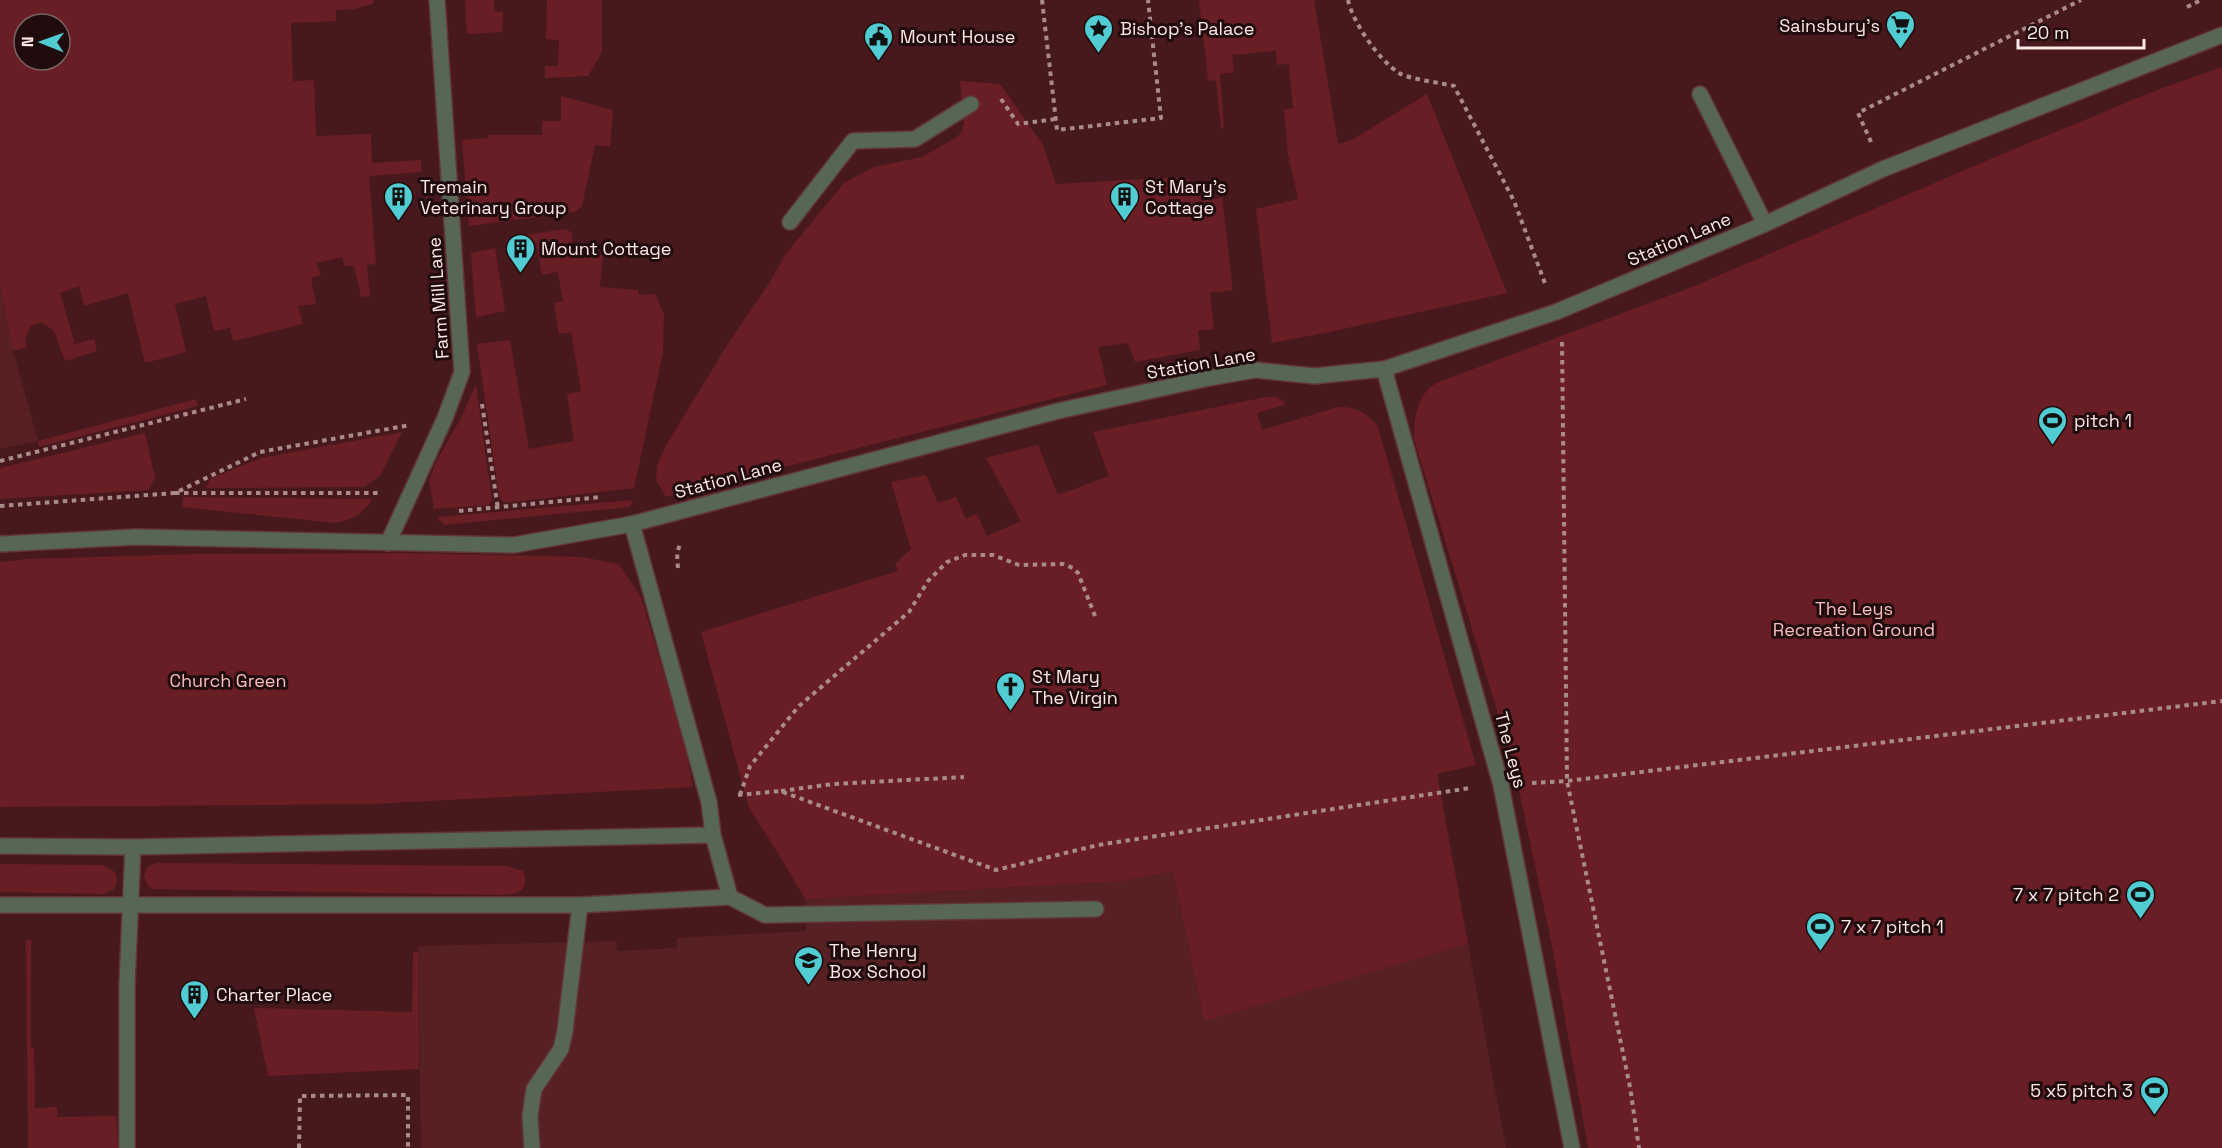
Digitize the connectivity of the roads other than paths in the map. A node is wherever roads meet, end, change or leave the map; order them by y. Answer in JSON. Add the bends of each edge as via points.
{"nodes":[{"id":1,"x":437,"y":0,"type":"edge"},
{"id":2,"x":2222,"y":35,"type":"edge"},
{"id":3,"x":1701,"y":94,"type":"dead end"},
{"id":4,"x":971,"y":105,"type":"road end"},
{"id":5,"x":790,"y":222,"type":"dead end"},
{"id":6,"x":1765,"y":224,"type":"junction"},
{"id":7,"x":1384,"y":369,"type":"junction"},
{"id":8,"x":632,"y":524,"type":"junction"},
{"id":9,"x":388,"y":543,"type":"junction"},
{"id":10,"x":0,"y":544,"type":"edge"},
{"id":11,"x":713,"y":835,"type":"junction"},
{"id":12,"x":0,"y":846,"type":"edge"},
{"id":13,"x":133,"y":847,"type":"junction"},
{"id":14,"x":730,"y":897,"type":"junction"},
{"id":15,"x":0,"y":905,"type":"edge"},
{"id":16,"x":580,"y":905,"type":"junction"},
{"id":17,"x":132,"y":906,"type":"junction"},
{"id":18,"x":1096,"y":909,"type":"dead end"},
{"id":19,"x":128,"y":1148,"type":"edge"},
{"id":20,"x":532,"y":1148,"type":"edge"},
{"id":21,"x":1572,"y":1148,"type":"edge"}],
"edges":[{"from":1,"to":9,"type":"street","name":"Farm Mill Lane","via":[[462,372]]},
{"from":2,"to":6,"type":"street","name":"Station Lane","via":[[1883,169]]},
{"from":3,"to":6,"type":"street"},
{"from":4,"to":5,"type":"street","via":[[915,139],[853,141]]},
{"from":6,"to":7,"type":"street","name":"Station Lane","via":[[1556,312]]},
{"from":7,"to":8,"type":"street","name":"Station Lane","via":[[1314,375],[1255,370],[1209,378],[1058,411]]},
{"from":7,"to":21,"type":"street","name":"The Leys","via":[[1501,785]]},
{"from":8,"to":9,"type":"street","via":[[514,545]]},
{"from":8,"to":11,"type":"street","via":[[709,802]]},
{"from":9,"to":10,"type":"street","via":[[136,537]]},
{"from":11,"to":13,"type":"street"},
{"from":11,"to":14,"type":"street"},
{"from":12,"to":13,"type":"street"},
{"from":13,"to":17,"type":"street"},
{"from":14,"to":16,"type":"street"},
{"from":14,"to":18,"type":"street","via":[[765,915]]},
{"from":15,"to":17,"type":"street"},
{"from":16,"to":17,"type":"street"},
{"from":16,"to":20,"type":"street","via":[[566,1031],[561,1049],[534,1089],[530,1116]]},
{"from":17,"to":19,"type":"street","via":[[127,984]]}]}
